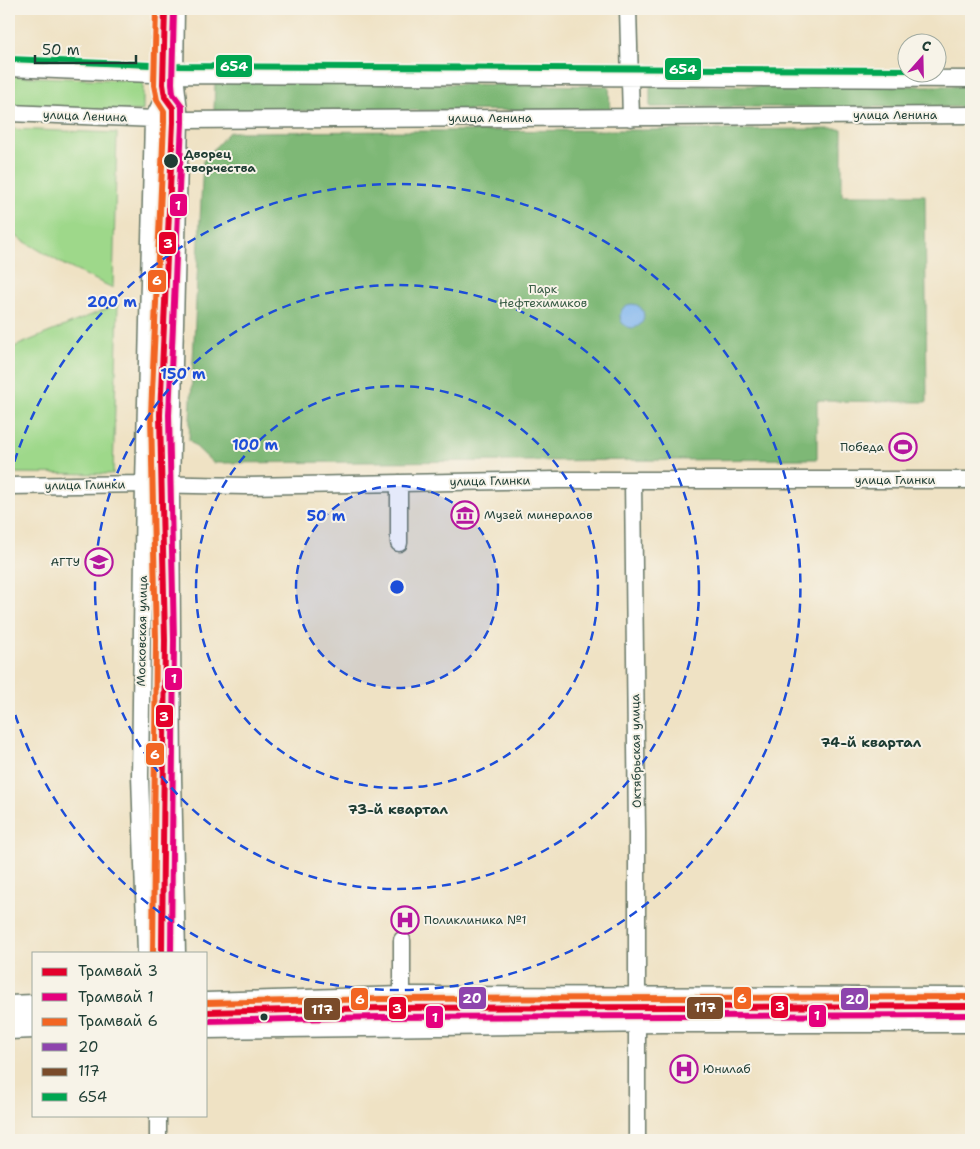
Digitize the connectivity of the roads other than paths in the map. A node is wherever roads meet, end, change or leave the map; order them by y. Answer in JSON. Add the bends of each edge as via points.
{"nodes":[{"id":1,"x":176,"y":9,"type":"edge"},
{"id":2,"x":628,"y":9,"type":"edge"},
{"id":3,"x":9,"y":68,"type":"edge"},
{"id":4,"x":175,"y":75,"type":"junction"},
{"id":5,"x":631,"y":78,"type":"junction"},
{"id":6,"x":971,"y":79,"type":"edge"},
{"id":7,"x":9,"y":114,"type":"edge"},
{"id":8,"x":971,"y":115,"type":"edge"},
{"id":9,"x":631,"y":118,"type":"junction"},
{"id":10,"x":153,"y":119,"type":"junction"},
{"id":11,"x":180,"y":120,"type":"junction"},
{"id":12,"x":971,"y":480,"type":"edge"},
{"id":13,"x":633,"y":481,"type":"junction"},
{"id":14,"x":399,"y":483,"type":"junction"},
{"id":15,"x":144,"y":484,"type":"junction"},
{"id":16,"x":9,"y":486,"type":"edge"},
{"id":17,"x":171,"y":486,"type":"junction"},
{"id":18,"x":399,"y":543,"type":"dead end"},
{"id":19,"x":402,"y":940,"type":"dead end"},
{"id":20,"x":146,"y":952,"type":"edge"},
{"id":21,"x":177,"y":952,"type":"edge"},
{"id":22,"x":402,"y":998,"type":"junction"},
{"id":23,"x":637,"y":999,"type":"junction"},
{"id":24,"x":971,"y":1000,"type":"edge"},
{"id":25,"x":208,"y":1004,"type":"edge"},
{"id":26,"x":32,"y":1006,"type":"edge"},
{"id":27,"x":9,"y":1007,"type":"edge"},
{"id":28,"x":971,"y":1021,"type":"edge"},
{"id":29,"x":637,"y":1022,"type":"junction"},
{"id":30,"x":208,"y":1026,"type":"edge"},
{"id":31,"x":9,"y":1028,"type":"edge"},
{"id":32,"x":32,"y":1028,"type":"edge"},
{"id":33,"x":158,"y":1116,"type":"edge"},
{"id":34,"x":158,"y":1140,"type":"edge"},
{"id":35,"x":637,"y":1140,"type":"edge"}],
"edges":[{"from":1,"to":4,"type":"street","name":"Московская улица"},
{"from":2,"to":5,"type":"street"},
{"from":3,"to":4,"type":"street"},
{"from":4,"to":5,"type":"street"},
{"from":4,"to":10,"type":"street","name":"Московская улица"},
{"from":4,"to":11,"type":"street","name":"Московская улица"},
{"from":5,"to":6,"type":"street"},
{"from":5,"to":9,"type":"street"},
{"from":7,"to":10,"type":"street","name":"улица Ленина"},
{"from":8,"to":9,"type":"street","name":"улица Ленина"},
{"from":9,"to":11,"type":"street","name":"улица Ленина"},
{"from":10,"to":11,"type":"street","name":"улица Ленина"},
{"from":10,"to":15,"type":"street","name":"Московская улица"},
{"from":11,"to":17,"type":"street","name":"Московская улица"},
{"from":12,"to":13,"type":"street","name":"улица Глинки"},
{"from":13,"to":14,"type":"street","name":"улица Глинки"},
{"from":13,"to":23,"type":"street","name":"Октябрьская улица"},
{"from":14,"to":17,"type":"street","name":"улица Глинки"},
{"from":14,"to":18,"type":"street"},
{"from":15,"to":16,"type":"street","name":"улица Глинки"},
{"from":15,"to":17,"type":"street","name":"улица Глинки"},
{"from":15,"to":20,"type":"street","name":"Московская улица","via":[[140,776]]},
{"from":17,"to":21,"type":"street","name":"Московская улица"},
{"from":19,"to":22,"type":"street"},
{"from":22,"to":23,"type":"main road"},
{"from":22,"to":25,"type":"main road"},
{"from":23,"to":24,"type":"main road"},
{"from":23,"to":29,"type":"street","name":"Октябрьская улица"},
{"from":26,"to":27,"type":"main road"},
{"from":28,"to":29,"type":"main road"},
{"from":29,"to":30,"type":"main road"},
{"from":29,"to":35,"type":"street","name":"Октябрьская улица"},
{"from":31,"to":32,"type":"main road"},
{"from":33,"to":34,"type":"street"}]}
